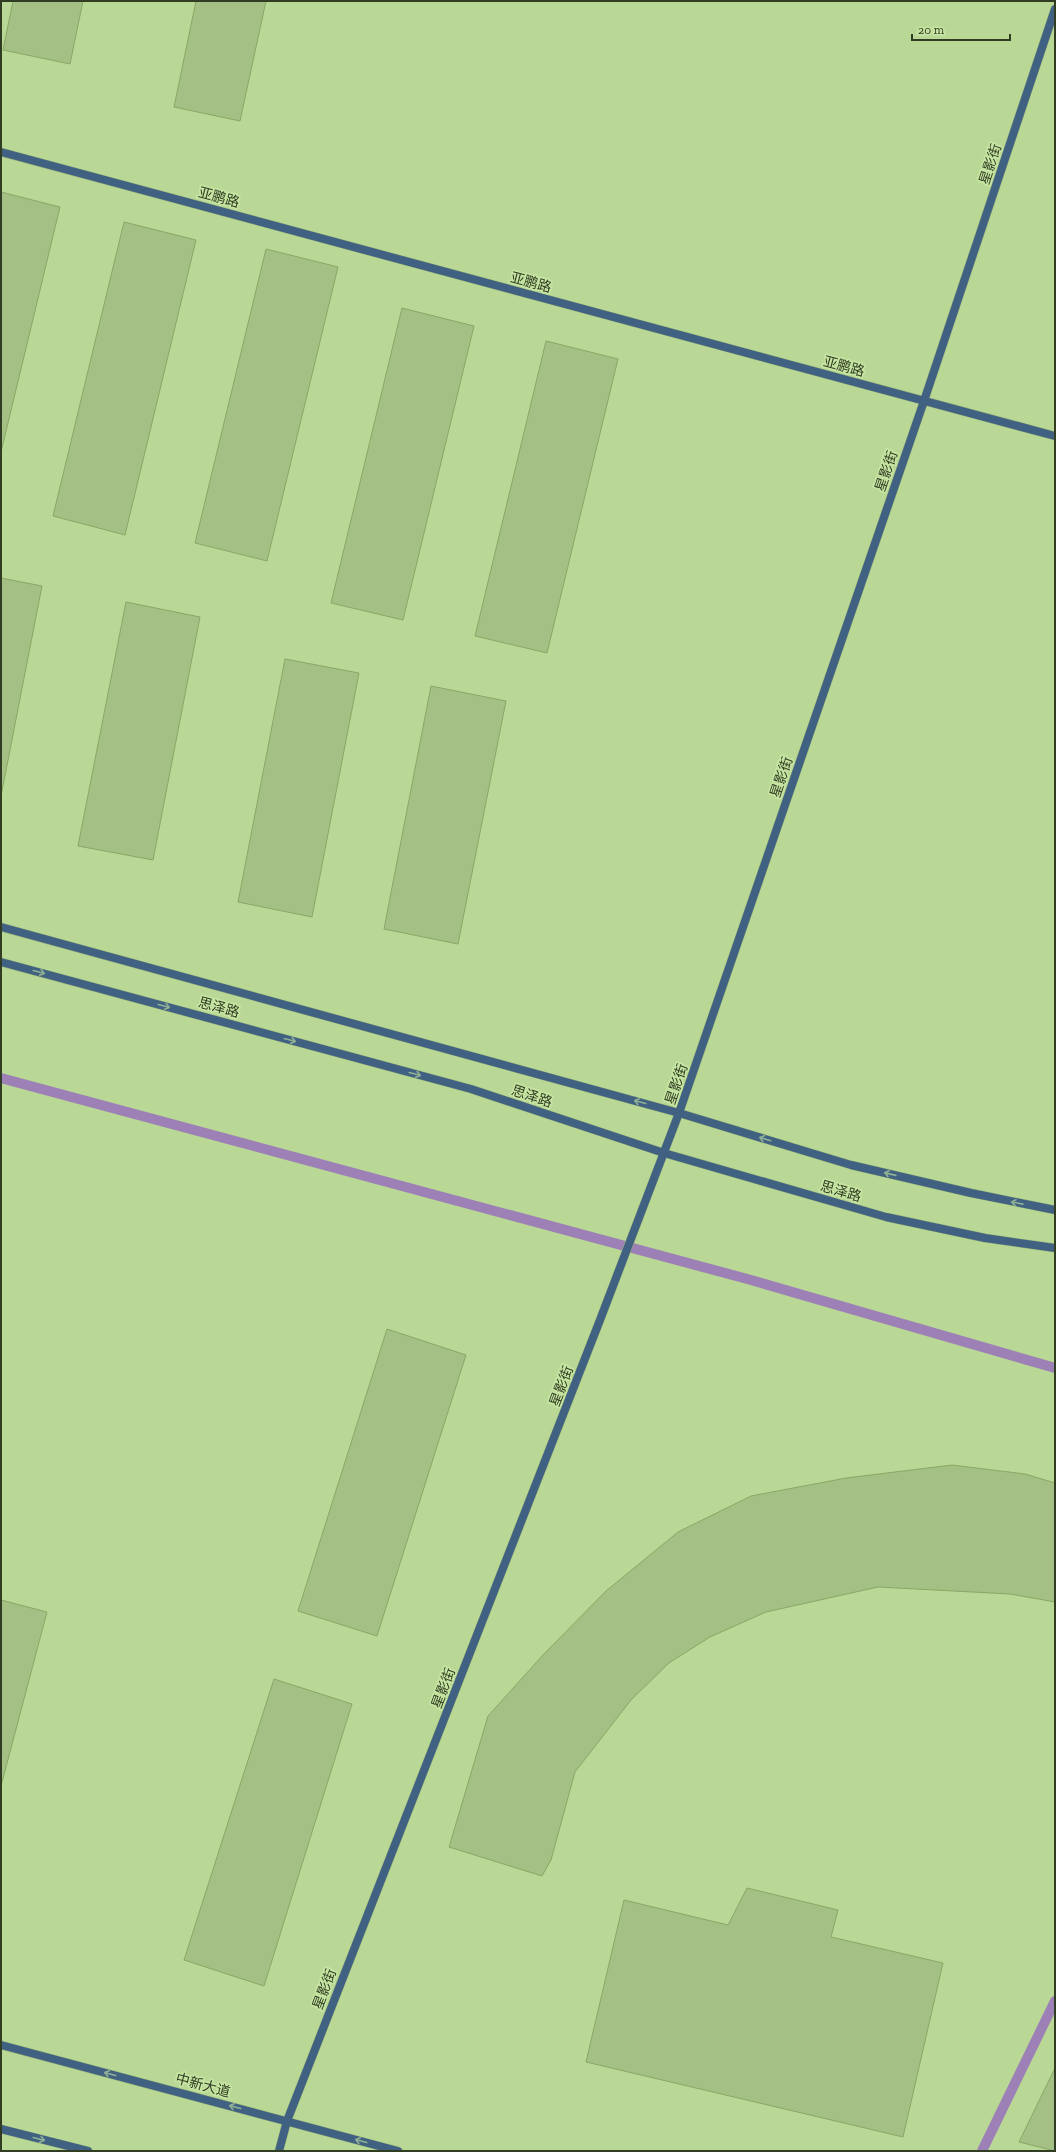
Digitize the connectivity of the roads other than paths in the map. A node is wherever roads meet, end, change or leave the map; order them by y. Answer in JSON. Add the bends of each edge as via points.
{"nodes":[{"id":1,"x":1055,"y":10,"type":"edge"},
{"id":2,"x":1,"y":152,"type":"edge"},
{"id":3,"x":924,"y":402,"type":"junction"},
{"id":4,"x":1055,"y":436,"type":"edge"},
{"id":5,"x":1,"y":926,"type":"edge"},
{"id":6,"x":1,"y":962,"type":"edge"},
{"id":7,"x":679,"y":1113,"type":"junction"},
{"id":8,"x":664,"y":1153,"type":"junction"},
{"id":9,"x":1055,"y":1210,"type":"edge"},
{"id":10,"x":1055,"y":1248,"type":"edge"},
{"id":11,"x":1,"y":2045,"type":"edge"},
{"id":12,"x":287,"y":2121,"type":"junction"},
{"id":13,"x":1,"y":2129,"type":"edge"},
{"id":14,"x":88,"y":2151,"type":"edge"},
{"id":15,"x":279,"y":2151,"type":"edge"},
{"id":16,"x":398,"y":2151,"type":"edge"}],
"edges":[{"from":1,"to":3,"type":"street","name":"星影街"},
{"from":2,"to":3,"type":"street","name":"亚鹏路"},
{"from":3,"to":4,"type":"street","name":"亚鹏路"},
{"from":3,"to":7,"type":"street","name":"星影街"},
{"from":7,"to":5,"type":"street","name":"思泽路","one_way":true},
{"from":6,"to":8,"type":"street","name":"思泽路","one_way":true,"via":[[471,1089]]},
{"from":7,"to":8,"type":"street","name":"星影街"},
{"from":9,"to":7,"type":"street","name":"思泽路","one_way":true,"via":[[971,1194],[851,1165]]},
{"from":8,"to":10,"type":"street","name":"思泽路","via":[[886,1217],[985,1238]]},
{"from":8,"to":12,"type":"street","name":"星影街"},
{"from":12,"to":11,"type":"street","name":"中新大道","one_way":true},
{"from":12,"to":15,"type":"street","name":"星影街"},
{"from":16,"to":12,"type":"street","name":"中新大道","one_way":true},
{"from":13,"to":14,"type":"street","one_way":true}]}
